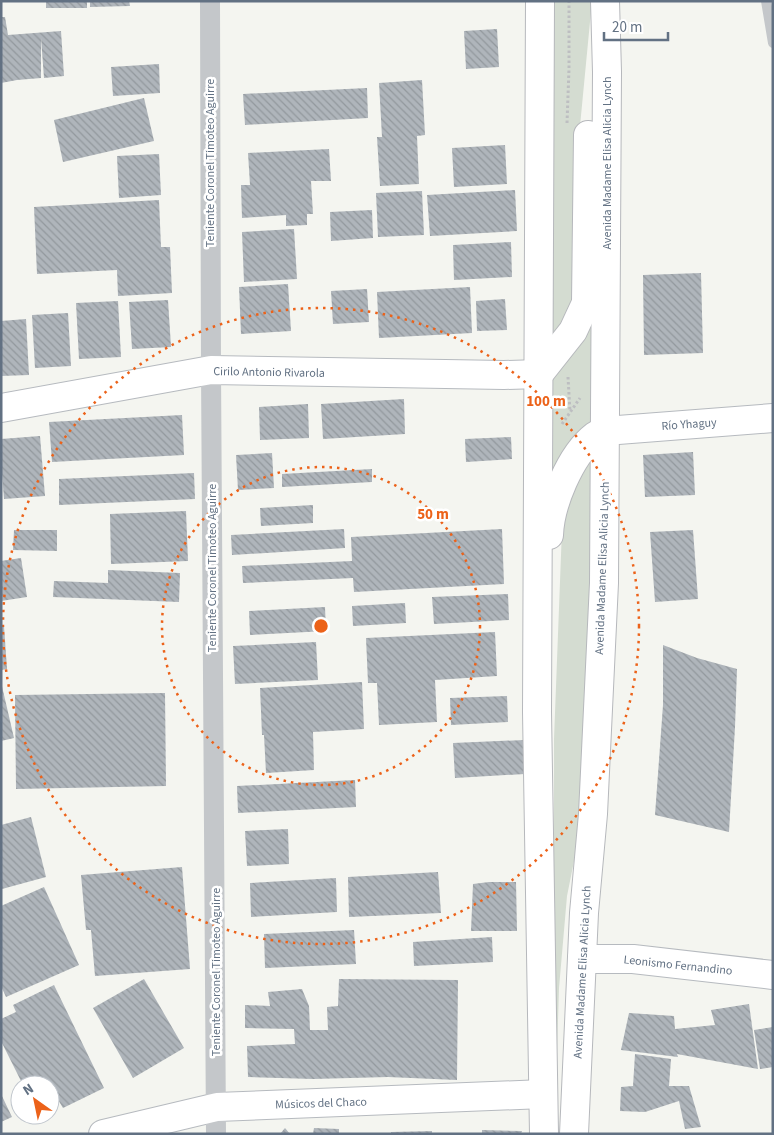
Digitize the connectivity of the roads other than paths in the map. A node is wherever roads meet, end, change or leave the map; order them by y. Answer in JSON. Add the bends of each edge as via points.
{"nodes":[{"id":1,"x":210,"y":1,"type":"edge"},
{"id":2,"x":540,"y":1,"type":"edge"},
{"id":3,"x":605,"y":1,"type":"edge"},
{"id":4,"x":766,"y":1,"type":"edge"},
{"id":5,"x":773,"y":43,"type":"edge"},
{"id":6,"x":607,"y":72,"type":"junction"},
{"id":7,"x":210,"y":370,"type":"junction"},
{"id":8,"x":539,"y":374,"type":"junction"},
{"id":9,"x":1,"y":408,"type":"edge"},
{"id":10,"x":773,"y":418,"type":"edge"},
{"id":11,"x":605,"y":430,"type":"junction"},
{"id":12,"x":537,"y":712,"type":"junction"},
{"id":13,"x":582,"y":958,"type":"junction"},
{"id":14,"x":773,"y":974,"type":"edge"},
{"id":15,"x":543,"y":1098,"type":"junction"},
{"id":16,"x":575,"y":1099,"type":"junction"},
{"id":17,"x":217,"y":1107,"type":"junction"},
{"id":18,"x":103,"y":1134,"type":"edge"},
{"id":19,"x":216,"y":1134,"type":"edge"},
{"id":20,"x":529,"y":1134,"type":"edge"},
{"id":21,"x":544,"y":1134,"type":"edge"},
{"id":22,"x":574,"y":1134,"type":"edge"},
{"id":23,"x":590,"y":1134,"type":"edge"}],
"edges":[{"from":1,"to":7,"type":"street","name":"Teniente Coronel Timoteo Aguirre"},
{"from":2,"to":8,"type":"main road"},
{"from":3,"to":6,"type":"main road","name":"Avenida Madame Elisa Alicia Lynch"},
{"from":4,"to":5,"type":"lane"},
{"from":6,"to":8,"type":"main road","via":[[588,134],[586,302],[573,331]]},
{"from":6,"to":11,"type":"main road","name":"Avenida Madame Elisa Alicia Lynch"},
{"from":7,"to":8,"type":"main road","name":"Cirilo Antonio Rivarola"},
{"from":7,"to":9,"type":"main road","name":"Cirilo Antonio Rivarola"},
{"from":7,"to":17,"type":"street","name":"Teniente Coronel Timoteo Aguirre"},
{"from":8,"to":12,"type":"main road"},
{"from":10,"to":11,"type":"main road","name":"Río Yhaguy"},
{"from":11,"to":12,"type":"main road","via":[[577,455],[550,522],[546,680]]},
{"from":11,"to":13,"type":"main road","name":"Avenida Madame Elisa Alicia Lynch","via":[[604,583]]},
{"from":12,"to":15,"type":"main road"},
{"from":13,"to":14,"type":"main road","name":"Leonismo Fernandino","via":[[633,959]]},
{"from":13,"to":16,"type":"main road","name":"Avenida Madame Elisa Alicia Lynch"},
{"from":15,"to":17,"type":"main road","name":"Músicos del Chaco"},
{"from":15,"to":20,"type":"main road"},
{"from":15,"to":21,"type":"main road"},
{"from":16,"to":22,"type":"main road","name":"Avenida Madame Elisa Alicia Lynch"},
{"from":16,"to":23,"type":"main road"},
{"from":17,"to":18,"type":"main road","name":"Músicos del Chaco"},
{"from":17,"to":19,"type":"street","name":"Teniente Coronel Timoteo Aguirre"}]}
